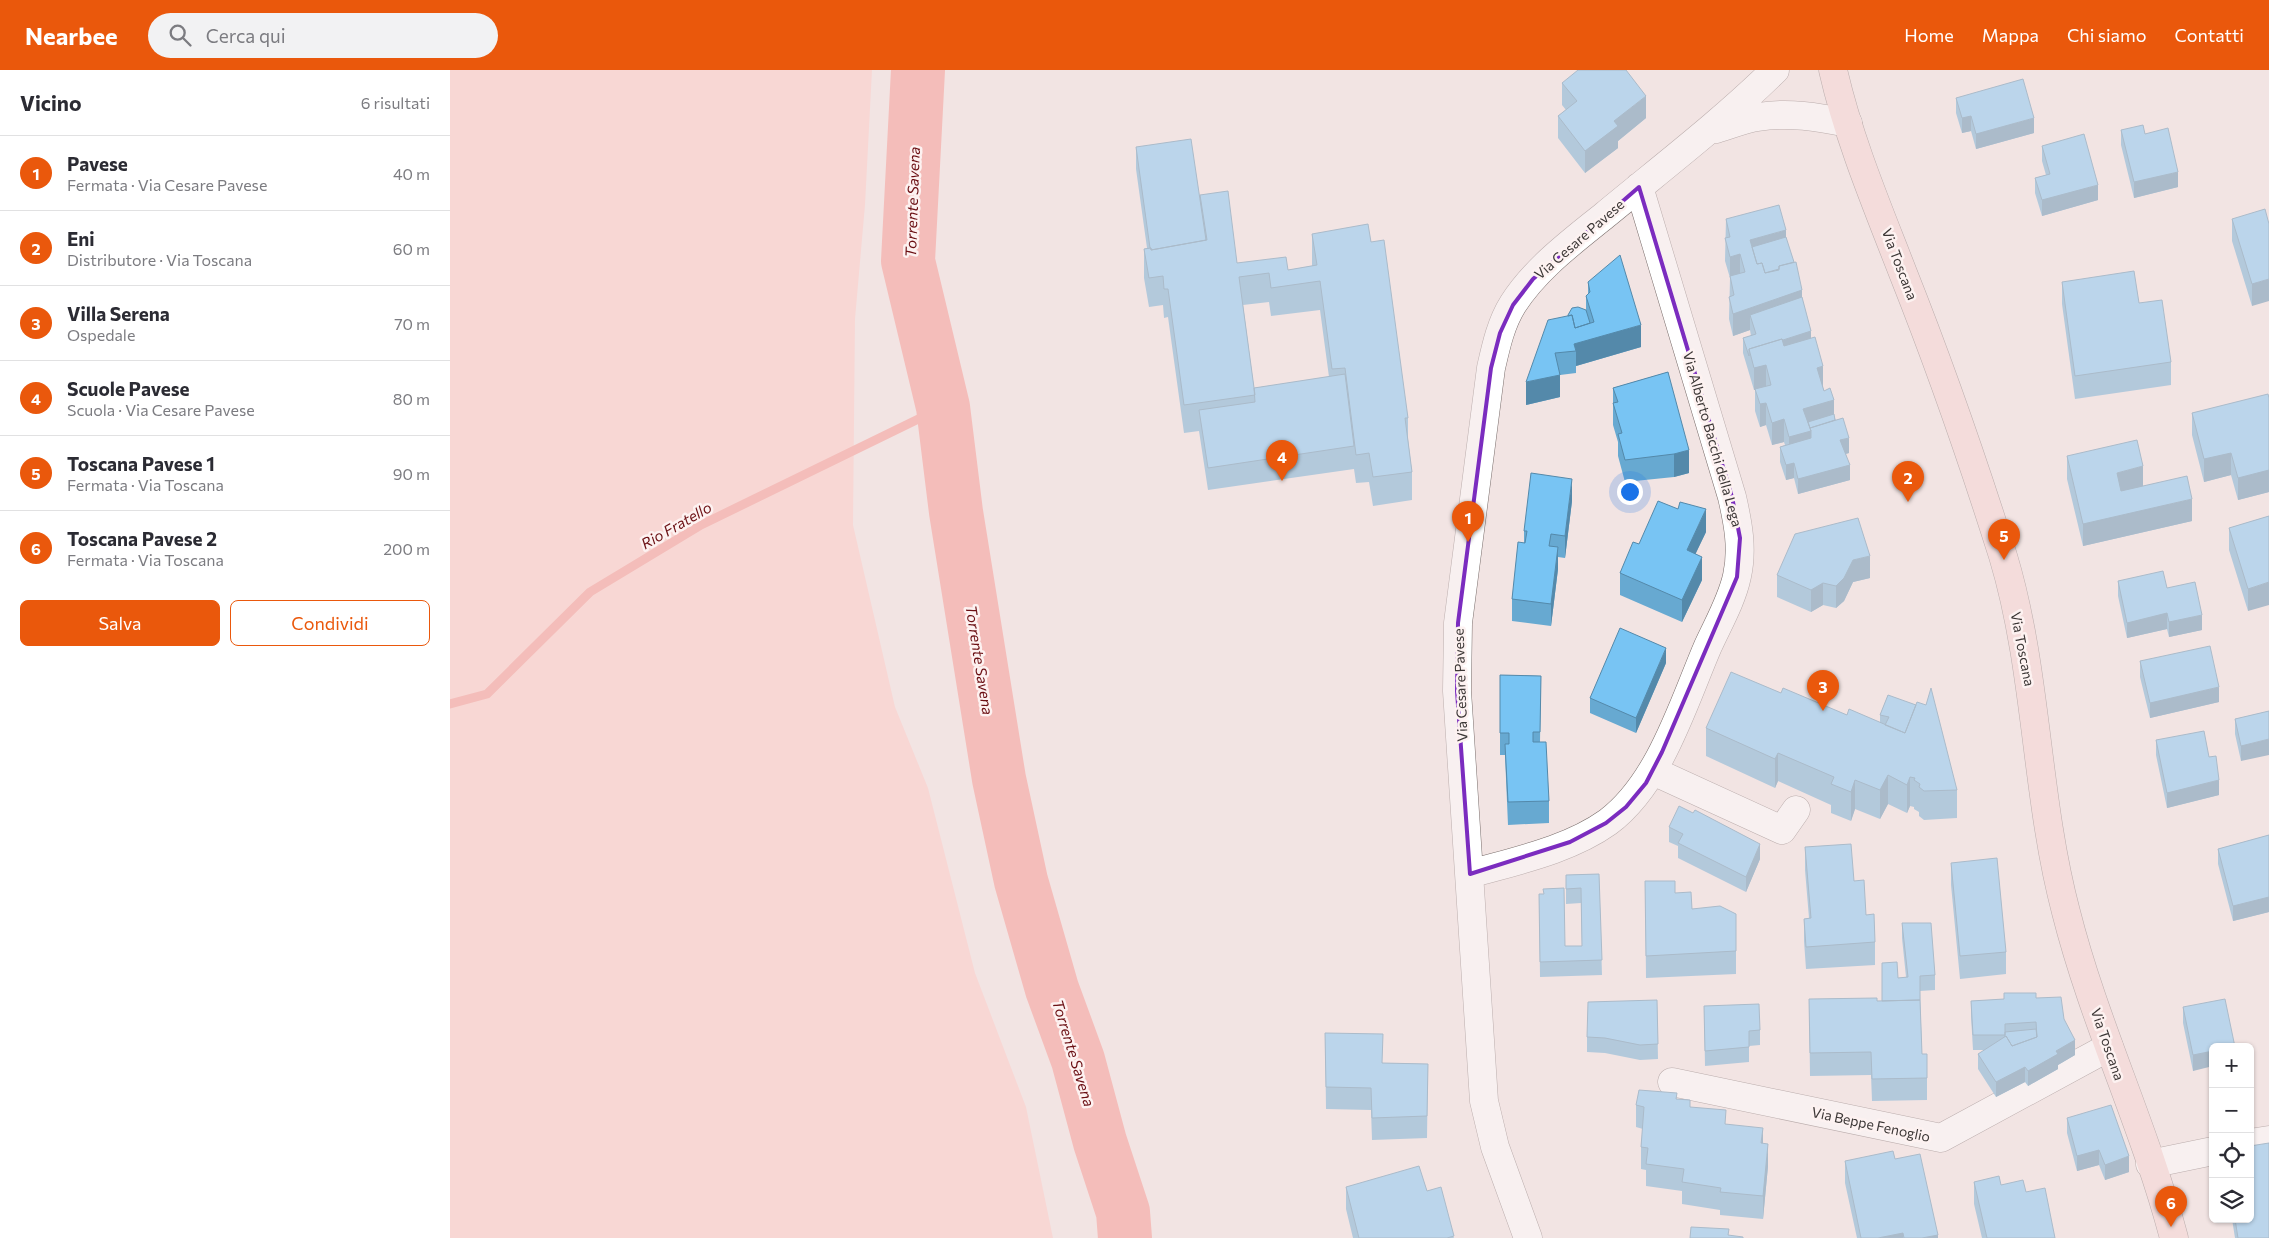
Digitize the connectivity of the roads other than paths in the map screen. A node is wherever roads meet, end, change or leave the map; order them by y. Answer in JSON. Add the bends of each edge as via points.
{"nodes":[{"id":1,"x":1776,"y":70,"type":"edge"},
{"id":2,"x":1833,"y":70,"type":"edge"},
{"id":3,"x":1848,"y":123,"type":"junction"},
{"id":4,"x":1710,"y":130,"type":"junction"},
{"id":5,"x":1639,"y":187,"type":"junction"},
{"id":6,"x":1653,"y":771,"type":"junction"},
{"id":7,"x":1796,"y":810,"type":"dead end"},
{"id":8,"x":1470,"y":874,"type":"junction"},
{"id":9,"x":2109,"y":1047,"type":"junction"},
{"id":10,"x":1672,"y":1082,"type":"dead end"},
{"id":11,"x":2269,"y":1140,"type":"edge"},
{"id":12,"x":2254,"y":1142,"type":"edge"},
{"id":13,"x":2209,"y":1152,"type":"edge"},
{"id":14,"x":2150,"y":1164,"type":"junction"},
{"id":15,"x":1528,"y":1238,"type":"edge"},
{"id":16,"x":2174,"y":1238,"type":"edge"}],
"edges":[{"from":1,"to":4,"type":"street","name":"Via Cesare Pavese"},
{"from":2,"to":3,"type":"main road","name":"Via Toscana"},
{"from":3,"to":4,"type":"street","name":"Via Cesare Pavese","via":[[1782,114]]},
{"from":3,"to":9,"type":"main road","name":"Via Toscana","via":[[1949,396],[2004,560],[2029,676],[2049,828],[2065,911]]},
{"from":4,"to":5,"type":"street","name":"Via Cesare Pavese"},
{"from":5,"to":6,"type":"street","name":"Via Alberto Bacchi della Lega","via":[[1732,497],[1740,538],[1737,577]]},
{"from":5,"to":8,"type":"street","name":"Via Cesare Pavese","via":[[1533,279],[1513,305],[1500,333],[1491,368],[1458,623],[1457,691]]},
{"from":6,"to":7,"type":"street","via":[[1782,830]]},
{"from":6,"to":8,"type":"street","name":"Via Alberto Bacchi della Lega","via":[[1626,807],[1606,823],[1533,856]]},
{"from":8,"to":15,"type":"street","name":"Via Cesare Pavese","via":[[1484,1101],[1495,1147]]},
{"from":9,"to":10,"type":"street","name":"Via Beppe Fenoglio","via":[[1941,1138]]},
{"from":9,"to":14,"type":"main road","name":"Via Toscana"},
{"from":11,"to":12,"type":"street"},
{"from":13,"to":14,"type":"street"},
{"from":14,"to":16,"type":"main road","name":"Via Toscana"}]}
